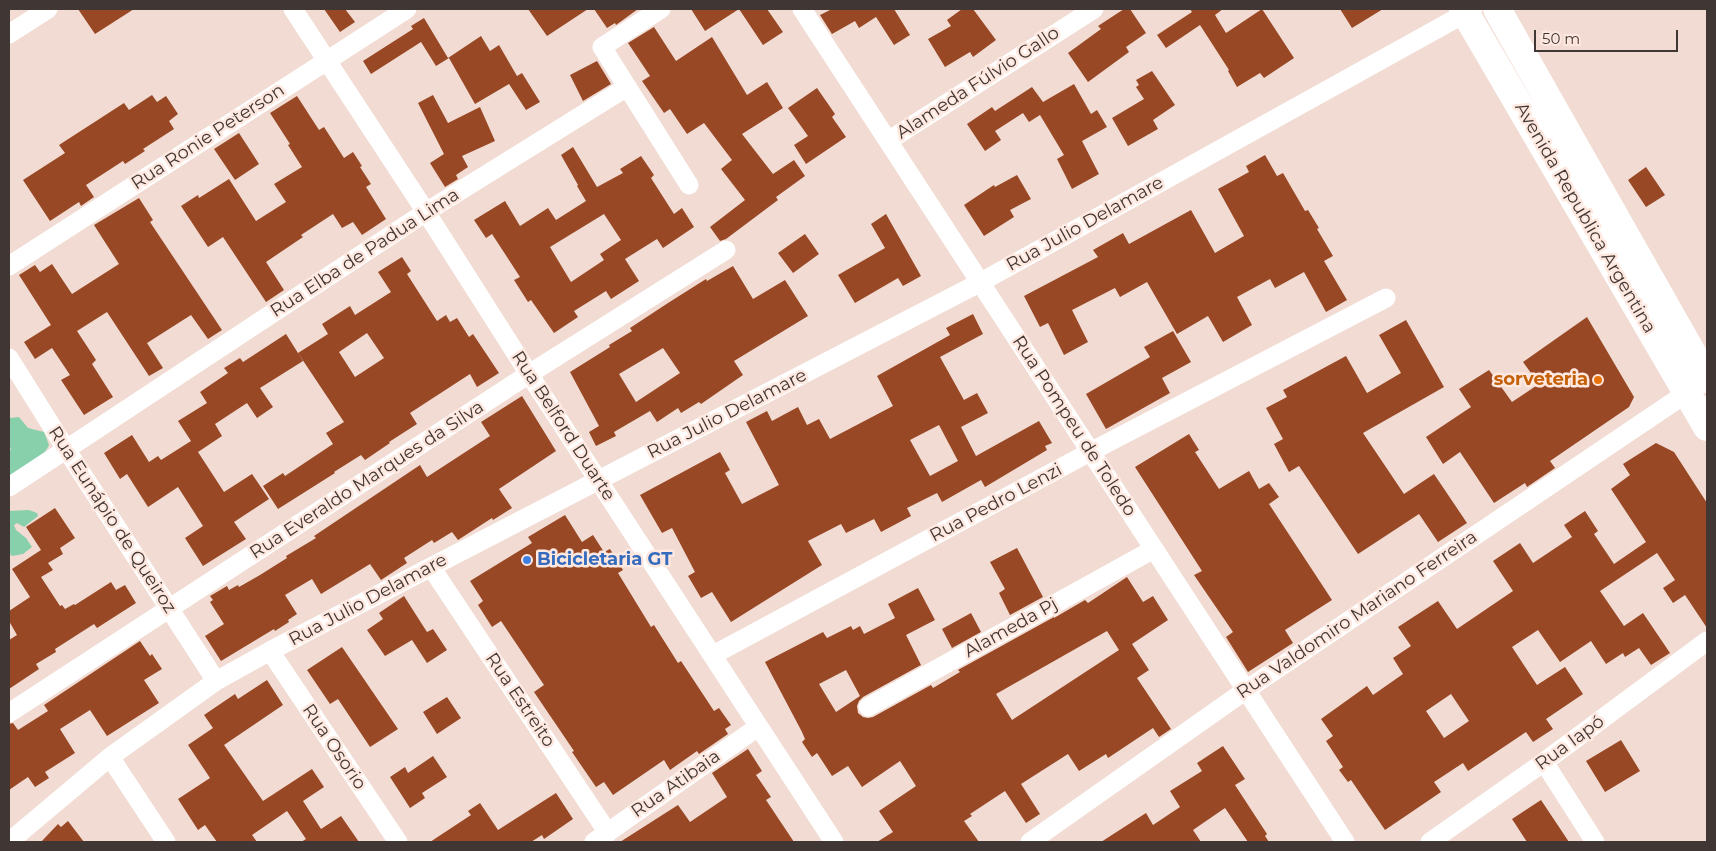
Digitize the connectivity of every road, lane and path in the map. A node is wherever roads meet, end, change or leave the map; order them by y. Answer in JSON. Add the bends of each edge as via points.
{"nodes":[{"id":1,"x":48,"y":9,"type":"edge"},
{"id":2,"x":293,"y":9,"type":"edge"},
{"id":3,"x":407,"y":9,"type":"edge"},
{"id":4,"x":661,"y":9,"type":"edge"},
{"id":5,"x":802,"y":9,"type":"edge"},
{"id":6,"x":1094,"y":9,"type":"edge"},
{"id":7,"x":1497,"y":9,"type":"edge"},
{"id":8,"x":1467,"y":10,"type":"edge"},
{"id":9,"x":9,"y":34,"type":"edge"},
{"id":10,"x":326,"y":61,"type":"junction"},
{"id":11,"x":627,"y":87,"type":"junction"},
{"id":12,"x":888,"y":141,"type":"junction"},
{"id":13,"x":689,"y":185,"type":"dead end"},
{"id":14,"x":426,"y":212,"type":"junction"},
{"id":15,"x":726,"y":250,"type":"dead end"},
{"id":16,"x":9,"y":266,"type":"edge"},
{"id":17,"x":981,"y":282,"type":"junction"},
{"id":18,"x":1386,"y":298,"type":"dead end"},
{"id":19,"x":9,"y":358,"type":"edge"},
{"id":20,"x":529,"y":374,"type":"junction"},
{"id":21,"x":1701,"y":383,"type":"edge"},
{"id":22,"x":1707,"y":427,"type":"edge"},
{"id":23,"x":66,"y":450,"type":"junction"},
{"id":24,"x":1090,"y":452,"type":"junction"},
{"id":25,"x":598,"y":480,"type":"junction"},
{"id":26,"x":9,"y":486,"type":"edge"},
{"id":27,"x":1154,"y":549,"type":"junction"},
{"id":28,"x":431,"y":567,"type":"junction"},
{"id":29,"x":169,"y":609,"type":"junction"},
{"id":30,"x":1707,"y":641,"type":"edge"},
{"id":31,"x":270,"y":651,"type":"junction"},
{"id":32,"x":713,"y":655,"type":"junction"},
{"id":33,"x":216,"y":682,"type":"junction"},
{"id":34,"x":1246,"y":690,"type":"junction"},
{"id":35,"x":868,"y":707,"type":"dead end"},
{"id":36,"x":9,"y":713,"type":"edge"},
{"id":37,"x":758,"y":727,"type":"junction"},
{"id":38,"x":110,"y":757,"type":"junction"},
{"id":39,"x":1544,"y":762,"type":"junction"},
{"id":40,"x":601,"y":837,"type":"edge"},
{"id":41,"x":9,"y":842,"type":"edge"},
{"id":42,"x":166,"y":842,"type":"edge"},
{"id":43,"x":398,"y":842,"type":"edge"},
{"id":44,"x":834,"y":842,"type":"edge"},
{"id":45,"x":1030,"y":842,"type":"edge"},
{"id":46,"x":1345,"y":842,"type":"edge"},
{"id":47,"x":1430,"y":842,"type":"edge"},
{"id":48,"x":1595,"y":842,"type":"edge"}],
"edges":[{"from":1,"to":9,"type":"street"},
{"from":2,"to":10,"type":"street","name":"Rua Belford Duarte"},
{"from":3,"to":10,"type":"street","name":"Rua Ronie Peterson"},
{"from":4,"to":11,"type":"street","via":[[602,47]]},
{"from":5,"to":12,"type":"street","name":"Rua Pompeu de Toledo"},
{"from":6,"to":12,"type":"street","name":"Alameda Fúlvio Gallo"},
{"from":7,"to":21,"type":"main road","name":"Avenida Republica Argentina"},
{"from":8,"to":17,"type":"street","name":"Rua Julio Delamare"},
{"from":8,"to":21,"type":"main road","name":"Avenida Republica Argentina"},
{"from":10,"to":14,"type":"street","name":"Rua Belford Duarte"},
{"from":10,"to":16,"type":"street","name":"Rua Ronie Peterson"},
{"from":11,"to":13,"type":"street"},
{"from":11,"to":14,"type":"street","name":"Rua Elba de Padua Lima"},
{"from":12,"to":17,"type":"street","name":"Rua Pompeu de Toledo"},
{"from":14,"to":20,"type":"street","name":"Rua Belford Duarte"},
{"from":14,"to":23,"type":"street","name":"Rua Elba de Padua Lima"},
{"from":15,"to":20,"type":"street","name":"Rua Everaldo Marques da Silva"},
{"from":17,"to":24,"type":"street","name":"Rua Pompeu de Toledo"},
{"from":17,"to":25,"type":"street","name":"Rua Julio Delamare"},
{"from":18,"to":24,"type":"street","name":"Rua Pedro Lenzi"},
{"from":19,"to":23,"type":"street","name":"Rua Eunápio de Queiroz"},
{"from":20,"to":25,"type":"street","name":"Rua Belford Duarte"},
{"from":20,"to":29,"type":"street","name":"Rua Everaldo Marques da Silva"},
{"from":21,"to":22,"type":"main road","name":"Avenida Republica Argentina"},
{"from":21,"to":34,"type":"street","name":"Rua Valdomiro Mariano Ferreira"},
{"from":23,"to":26,"type":"street","name":"Rua Elba de Padua Lima"},
{"from":23,"to":29,"type":"street","name":"Rua Eunápio de Queiroz"},
{"from":24,"to":27,"type":"street","name":"Rua Pompeu de Toledo"},
{"from":24,"to":32,"type":"street","name":"Rua Pedro Lenzi"},
{"from":25,"to":28,"type":"street","name":"Rua Julio Delamare"},
{"from":25,"to":32,"type":"street","name":"Rua Belford Duarte"},
{"from":27,"to":34,"type":"street","name":"Rua Pompeu de Toledo"},
{"from":27,"to":35,"type":"street","name":"Alameda Pj"},
{"from":28,"to":31,"type":"street","name":"Rua Julio Delamare"},
{"from":28,"to":40,"type":"street","name":"Rua Estreito"},
{"from":29,"to":33,"type":"street","name":"Rua Eunápio de Queiroz"},
{"from":29,"to":36,"type":"street","name":"Rua Everaldo Marques da Silva"},
{"from":30,"to":39,"type":"street","name":"Rua Iapó"},
{"from":31,"to":33,"type":"street","name":"Rua Julio Delamare"},
{"from":31,"to":43,"type":"street","name":"Rua Osorio"},
{"from":32,"to":37,"type":"street","name":"Rua Belford Duarte"},
{"from":33,"to":38,"type":"street","name":"Rua Julio Delamare"},
{"from":34,"to":45,"type":"street","name":"Rua Valdomiro Mariano Ferreira"},
{"from":34,"to":46,"type":"street","name":"Rua Pompeu de Toledo"},
{"from":37,"to":40,"type":"street","name":"Rua Atibaia"},
{"from":37,"to":44,"type":"street","name":"Rua Belford Duarte"},
{"from":38,"to":41,"type":"street","name":"Rua Julio Delamare"},
{"from":38,"to":42,"type":"street"},
{"from":39,"to":47,"type":"street","name":"Rua Iapó"},
{"from":39,"to":48,"type":"street"}]}
